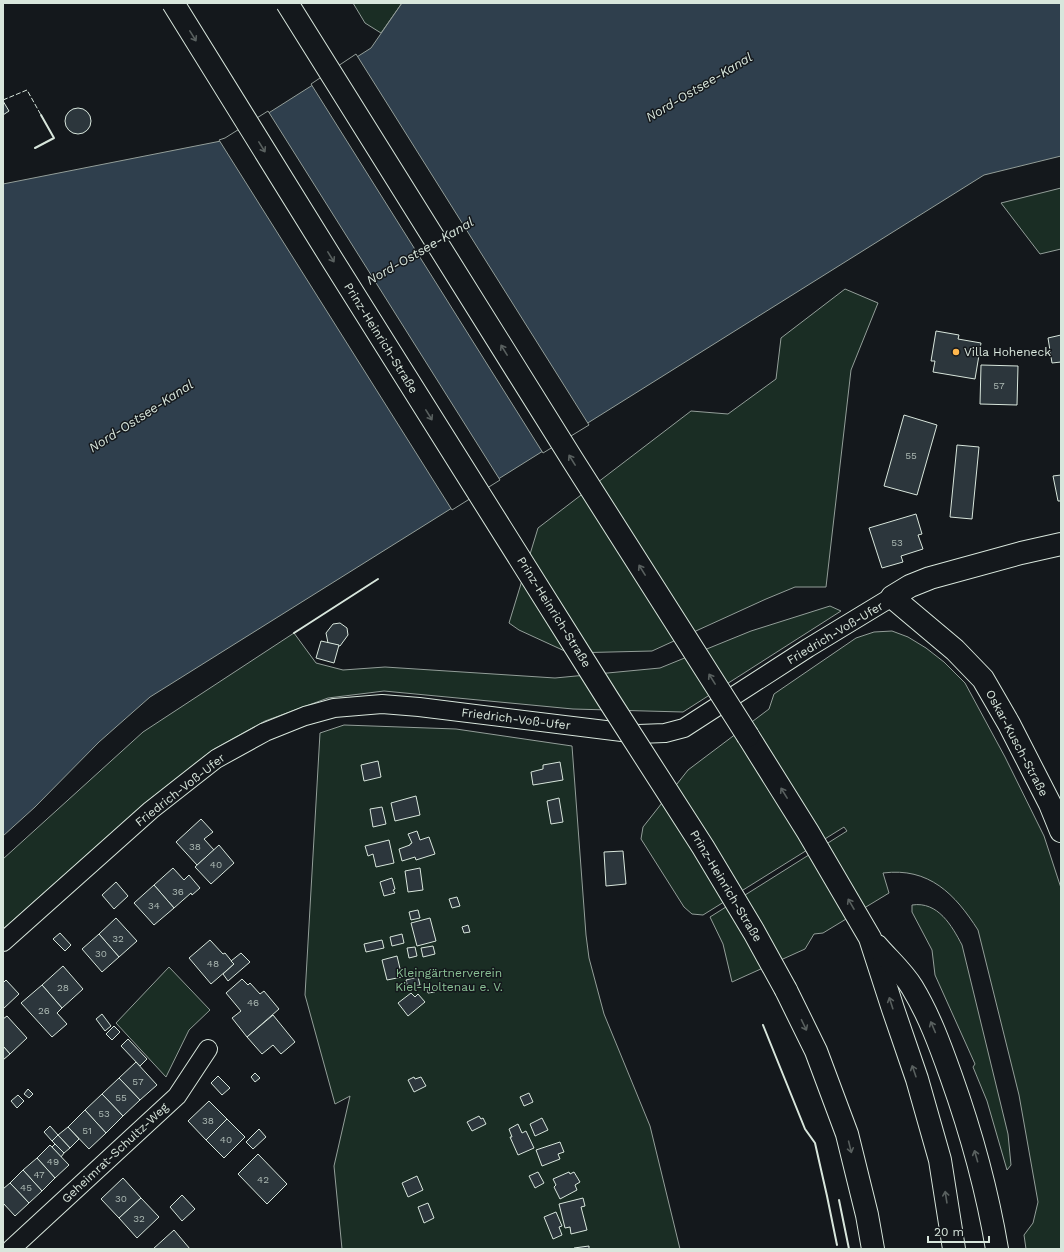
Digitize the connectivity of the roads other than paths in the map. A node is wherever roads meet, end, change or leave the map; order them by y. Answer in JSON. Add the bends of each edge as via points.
{"nodes":[{"id":1,"x":173,"y":3,"type":"edge"},
{"id":2,"x":287,"y":3,"type":"edge"},
{"id":3,"x":1061,"y":544,"type":"edge"},
{"id":4,"x":888,"y":600,"type":"junction"},
{"id":5,"x":1061,"y":831,"type":"edge"},
{"id":6,"x":870,"y":938,"type":"junction"},
{"id":7,"x":3,"y":942,"type":"edge"},
{"id":8,"x":208,"y":1049,"type":"dead end"},
{"id":9,"x":11,"y":1249,"type":"edge"},
{"id":10,"x":873,"y":1249,"type":"edge"},
{"id":11,"x":954,"y":1249,"type":"edge"},
{"id":12,"x":997,"y":1249,"type":"edge"}],
"edges":[{"from":1,"to":10,"type":"main road","name":"Prinz-Heinrich-Straße","one_way":true,"bridge":true,"via":[[754,932],[816,1051],[847,1134]]},
{"from":6,"to":2,"type":"main road","one_way":true,"bridge":true,"via":[[800,819]]},
{"from":3,"to":4,"type":"main road","name":"Friedrich-Voß-Ufer","via":[[930,578],[910,586]]},
{"from":4,"to":5,"type":"main road","name":"Oskar-Kusch-Straße","via":[[955,650],[982,679],[1009,724]]},
{"from":4,"to":7,"type":"street","name":"Friedrich-Voß-Ufer","via":[[702,718],[684,728],[665,733],[638,734],[382,704],[334,708],[285,723],[216,759],[151,810]]},
{"from":11,"to":6,"type":"main road","one_way":true,"via":[[940,1160],[917,1079]]},
{"from":12,"to":6,"type":"main road","one_way":true,"via":[[978,1166],[941,1046],[929,1017],[911,986]]},
{"from":8,"to":9,"type":"street","name":"Geheimrat-Schultz-Weg","via":[[177,1096]]}]}
